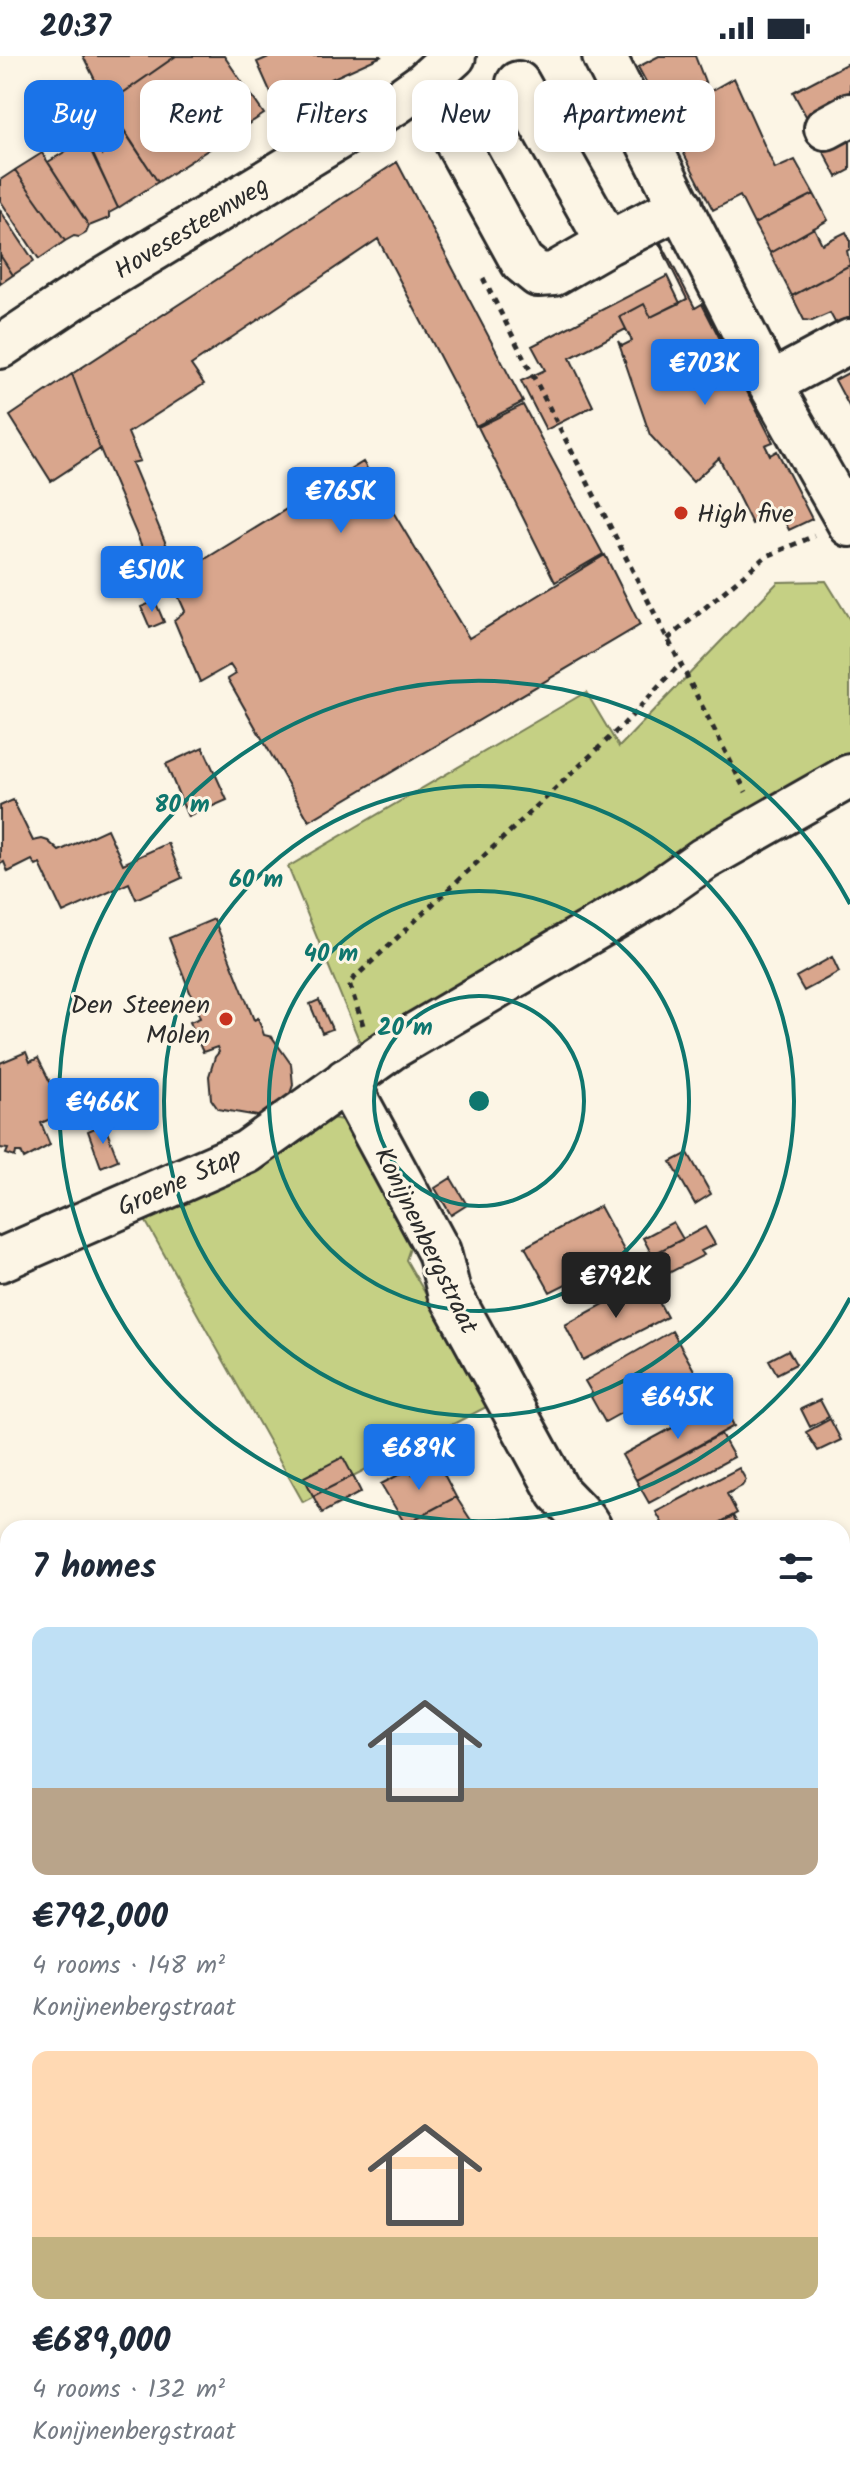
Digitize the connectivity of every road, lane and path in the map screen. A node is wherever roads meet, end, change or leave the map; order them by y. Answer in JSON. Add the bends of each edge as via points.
{"nodes":[{"id":1,"x":604,"y":56,"type":"edge"},
{"id":2,"x":439,"y":70,"type":"edge"},
{"id":3,"x":518,"y":83,"type":"dead end"},
{"id":4,"x":681,"y":206,"type":"junction"},
{"id":5,"x":608,"y":243,"type":"junction"},
{"id":6,"x":481,"y":274,"type":"dead end"},
{"id":7,"x":850,"y":341,"type":"edge"},
{"id":8,"x":0,"y":347,"type":"edge"},
{"id":9,"x":770,"y":384,"type":"junction"},
{"id":10,"x":845,"y":509,"type":"edge"},
{"id":11,"x":668,"y":639,"type":"junction"},
{"id":12,"x":680,"y":664,"type":"junction"},
{"id":13,"x":850,"y":776,"type":"edge"},
{"id":14,"x":763,"y":825,"type":"junction"},
{"id":15,"x":360,"y":1070,"type":"junction"},
{"id":16,"x":0,"y":1260,"type":"edge"},
{"id":17,"x":585,"y":1520,"type":"edge"}],
"edges":[{"from":1,"to":4,"type":"street"},
{"from":2,"to":5,"type":"street","via":[[522,262],[538,275],[554,274]]},
{"from":2,"to":8,"type":"street","name":"Hovesesteenweg"},
{"from":3,"to":5,"type":"street"},
{"from":4,"to":5,"type":"street"},
{"from":4,"to":9,"type":"street"},
{"from":6,"to":11,"type":"path"},
{"from":7,"to":9,"type":"street"},
{"from":9,"to":10,"type":"street"},
{"from":10,"to":11,"type":"path","via":[[765,557]]},
{"from":11,"to":12,"type":"path"},
{"from":12,"to":14,"type":"path"},
{"from":12,"to":15,"type":"path","via":[[623,725],[349,983]]},
{"from":13,"to":14,"type":"street"},
{"from":14,"to":15,"type":"street"},
{"from":15,"to":16,"type":"street","name":"Groene Stap","via":[[247,1152]]},
{"from":15,"to":17,"type":"street","name":"Konijnenbergstraat","via":[[439,1252],[449,1292],[559,1493]]}]}
